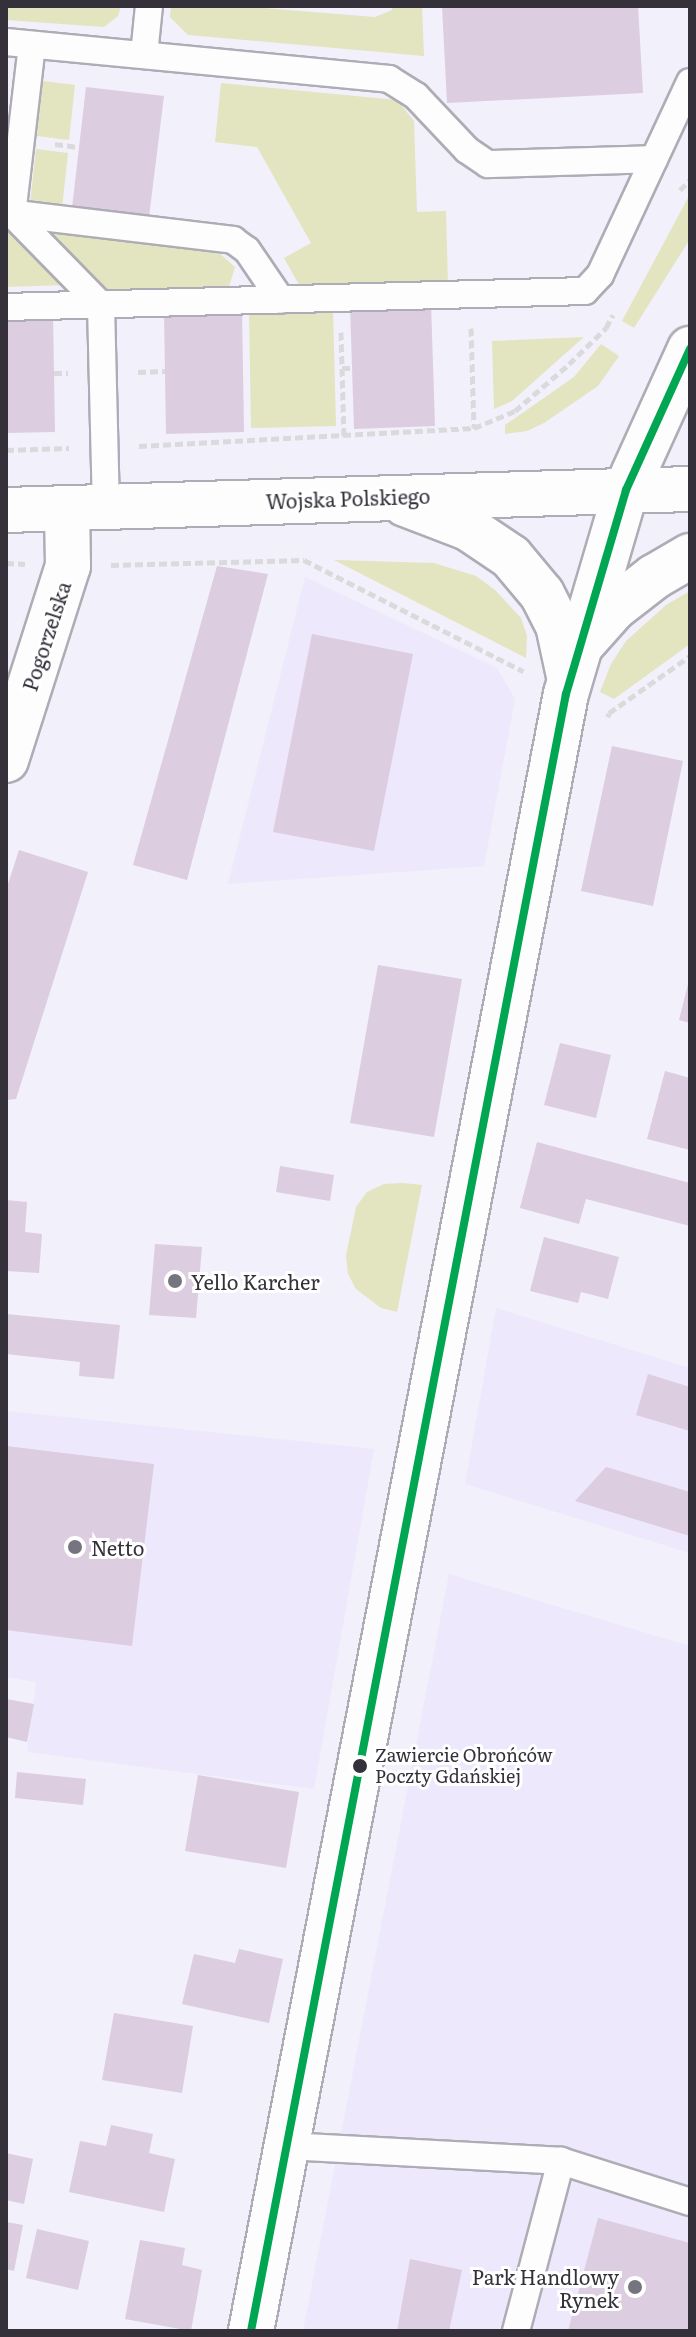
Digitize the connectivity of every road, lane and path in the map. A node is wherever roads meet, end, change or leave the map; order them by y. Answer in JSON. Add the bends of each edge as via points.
{"nodes":[{"id":1,"x":149,"y":6,"type":"edge"},
{"id":2,"x":19,"y":43,"type":"edge"},
{"id":3,"x":144,"y":55,"type":"junction"},
{"id":4,"x":690,"y":82,"type":"edge"},
{"id":5,"x":654,"y":159,"type":"junction"},
{"id":6,"x":9,"y":213,"type":"edge"},
{"id":7,"x":470,"y":295,"type":"junction"},
{"id":8,"x":340,"y":299,"type":"junction"},
{"id":9,"x":281,"y":300,"type":"junction"},
{"id":10,"x":101,"y":305,"type":"junction"},
{"id":11,"x":6,"y":307,"type":"edge"},
{"id":12,"x":606,"y":328,"type":"dead end"},
{"id":13,"x":690,"y":349,"type":"edge"},
{"id":14,"x":342,"y":368,"type":"junction"},
{"id":15,"x":352,"y":368,"type":"dead end"},
{"id":16,"x":474,"y":428,"type":"junction"},
{"id":17,"x":344,"y":437,"type":"junction"},
{"id":18,"x":105,"y":447,"type":"junction"},
{"id":19,"x":6,"y":450,"type":"edge"},
{"id":20,"x":690,"y":489,"type":"edge"},
{"id":21,"x":626,"y":490,"type":"junction"},
{"id":22,"x":383,"y":498,"type":"junction"},
{"id":23,"x":86,"y":508,"type":"junction"},
{"id":24,"x":6,"y":510,"type":"edge"},
{"id":25,"x":690,"y":556,"type":"edge"},
{"id":26,"x":6,"y":563,"type":"edge"},
{"id":27,"x":68,"y":566,"type":"junction"},
{"id":28,"x":690,"y":656,"type":"edge"},
{"id":29,"x":572,"y":668,"type":"junction"},
{"id":30,"x":526,"y":672,"type":"dead end"},
{"id":31,"x":609,"y":713,"type":"dead end"},
{"id":32,"x":6,"y":760,"type":"edge"},
{"id":33,"x":286,"y":2146,"type":"junction"},
{"id":34,"x":561,"y":2161,"type":"junction"},
{"id":35,"x":690,"y":2202,"type":"edge"},
{"id":36,"x":251,"y":2331,"type":"edge"},
{"id":37,"x":516,"y":2331,"type":"edge"}],
"edges":[{"from":1,"to":3,"type":"lane"},
{"from":2,"to":3,"type":"lane"},
{"from":2,"to":6,"type":"lane"},
{"from":3,"to":5,"type":"lane","via":[[389,79],[416,96],[467,150],[488,164]]},
{"from":4,"to":5,"type":"lane"},
{"from":5,"to":7,"type":"lane","via":[[591,288],[576,293]]},
{"from":6,"to":9,"type":"lane","via":[[233,240],[247,250]]},
{"from":6,"to":10,"type":"lane"},
{"from":7,"to":8,"type":"lane"},
{"from":7,"to":16,"type":"path"},
{"from":8,"to":9,"type":"lane"},
{"from":8,"to":14,"type":"path"},
{"from":9,"to":10,"type":"lane"},
{"from":10,"to":11,"type":"lane"},
{"from":10,"to":18,"type":"lane"},
{"from":12,"to":16,"type":"path","via":[[515,411]]},
{"from":13,"to":21,"type":"street"},
{"from":14,"to":15,"type":"path"},
{"from":14,"to":17,"type":"path"},
{"from":16,"to":17,"type":"path"},
{"from":17,"to":18,"type":"path"},
{"from":18,"to":19,"type":"path"},
{"from":18,"to":23,"type":"lane"},
{"from":20,"to":21,"type":"street","name":"Wojska Polskiego"},
{"from":21,"to":22,"type":"street","name":"Wojska Polskiego"},
{"from":21,"to":29,"type":"street"},
{"from":22,"to":23,"type":"street","name":"Wojska Polskiego"},
{"from":22,"to":29,"type":"street","via":[[468,528],[511,557],[542,594]]},
{"from":23,"to":24,"type":"street","name":"Wojska Polskiego"},
{"from":23,"to":27,"type":"street","name":"Pogorzelska"},
{"from":25,"to":29,"type":"street","via":[[614,608],[588,635]]},
{"from":26,"to":27,"type":"path"},
{"from":27,"to":30,"type":"path","via":[[304,560]]},
{"from":27,"to":32,"type":"street","name":"Pogorzelska"},
{"from":28,"to":31,"type":"path"},
{"from":29,"to":33,"type":"street"},
{"from":33,"to":34,"type":"lane"},
{"from":33,"to":36,"type":"street"},
{"from":34,"to":35,"type":"lane"},
{"from":34,"to":37,"type":"lane"}]}
